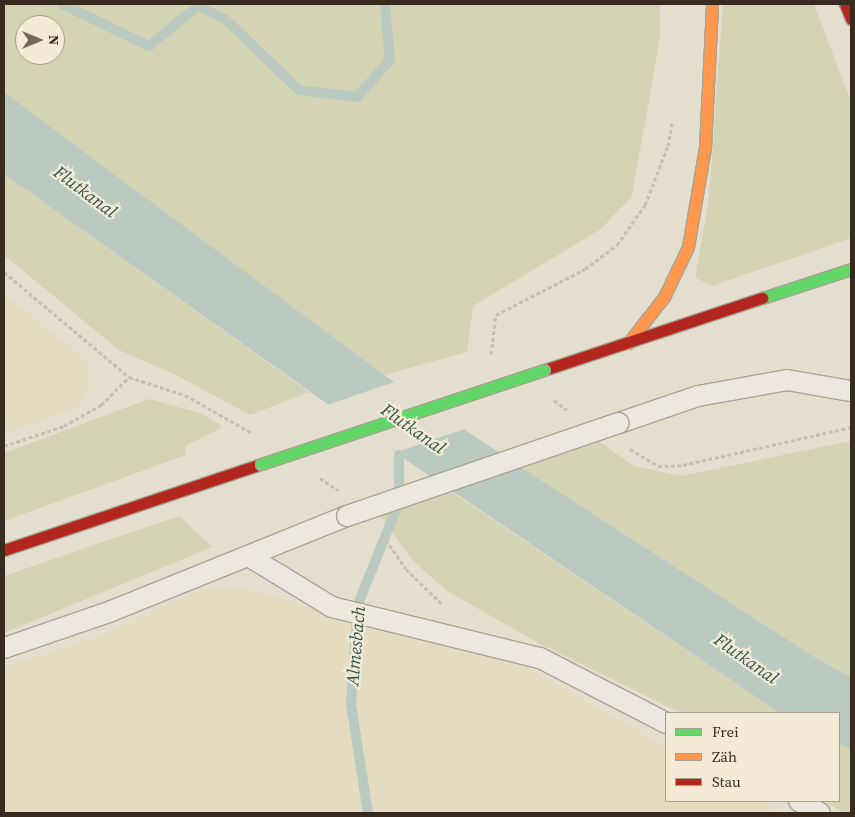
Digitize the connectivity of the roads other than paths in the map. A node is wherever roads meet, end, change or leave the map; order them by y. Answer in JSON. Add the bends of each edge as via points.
{"nodes":[{"id":1,"x":712,"y":4,"type":"edge"},
{"id":2,"x":845,"y":4,"type":"edge"},
{"id":3,"x":851,"y":19,"type":"edge"},
{"id":4,"x":851,"y":269,"type":"edge"},
{"id":5,"x":628,"y":342,"type":"junction"},
{"id":6,"x":851,"y":390,"type":"edge"},
{"id":7,"x":4,"y":550,"type":"edge"},
{"id":8,"x":250,"y":557,"type":"junction"},
{"id":9,"x":4,"y":648,"type":"edge"},
{"id":10,"x":665,"y":722,"type":"edge"},
{"id":11,"x":800,"y":802,"type":"edge"},
{"id":12,"x":820,"y":813,"type":"edge"}],
"edges":[{"from":1,"to":5,"type":"main road","via":[[705,148],[688,247],[664,297]]},
{"from":2,"to":3,"type":"main road"},
{"from":4,"to":5,"type":"main road"},
{"from":5,"to":7,"type":"main road","bridge":true},
{"from":6,"to":8,"type":"lane","bridge":true,"via":[[787,380],[698,396],[347,516]]},
{"from":8,"to":9,"type":"lane"},
{"from":8,"to":10,"type":"lane","via":[[332,607],[540,658]]},
{"from":11,"to":12,"type":"lane"}]}
